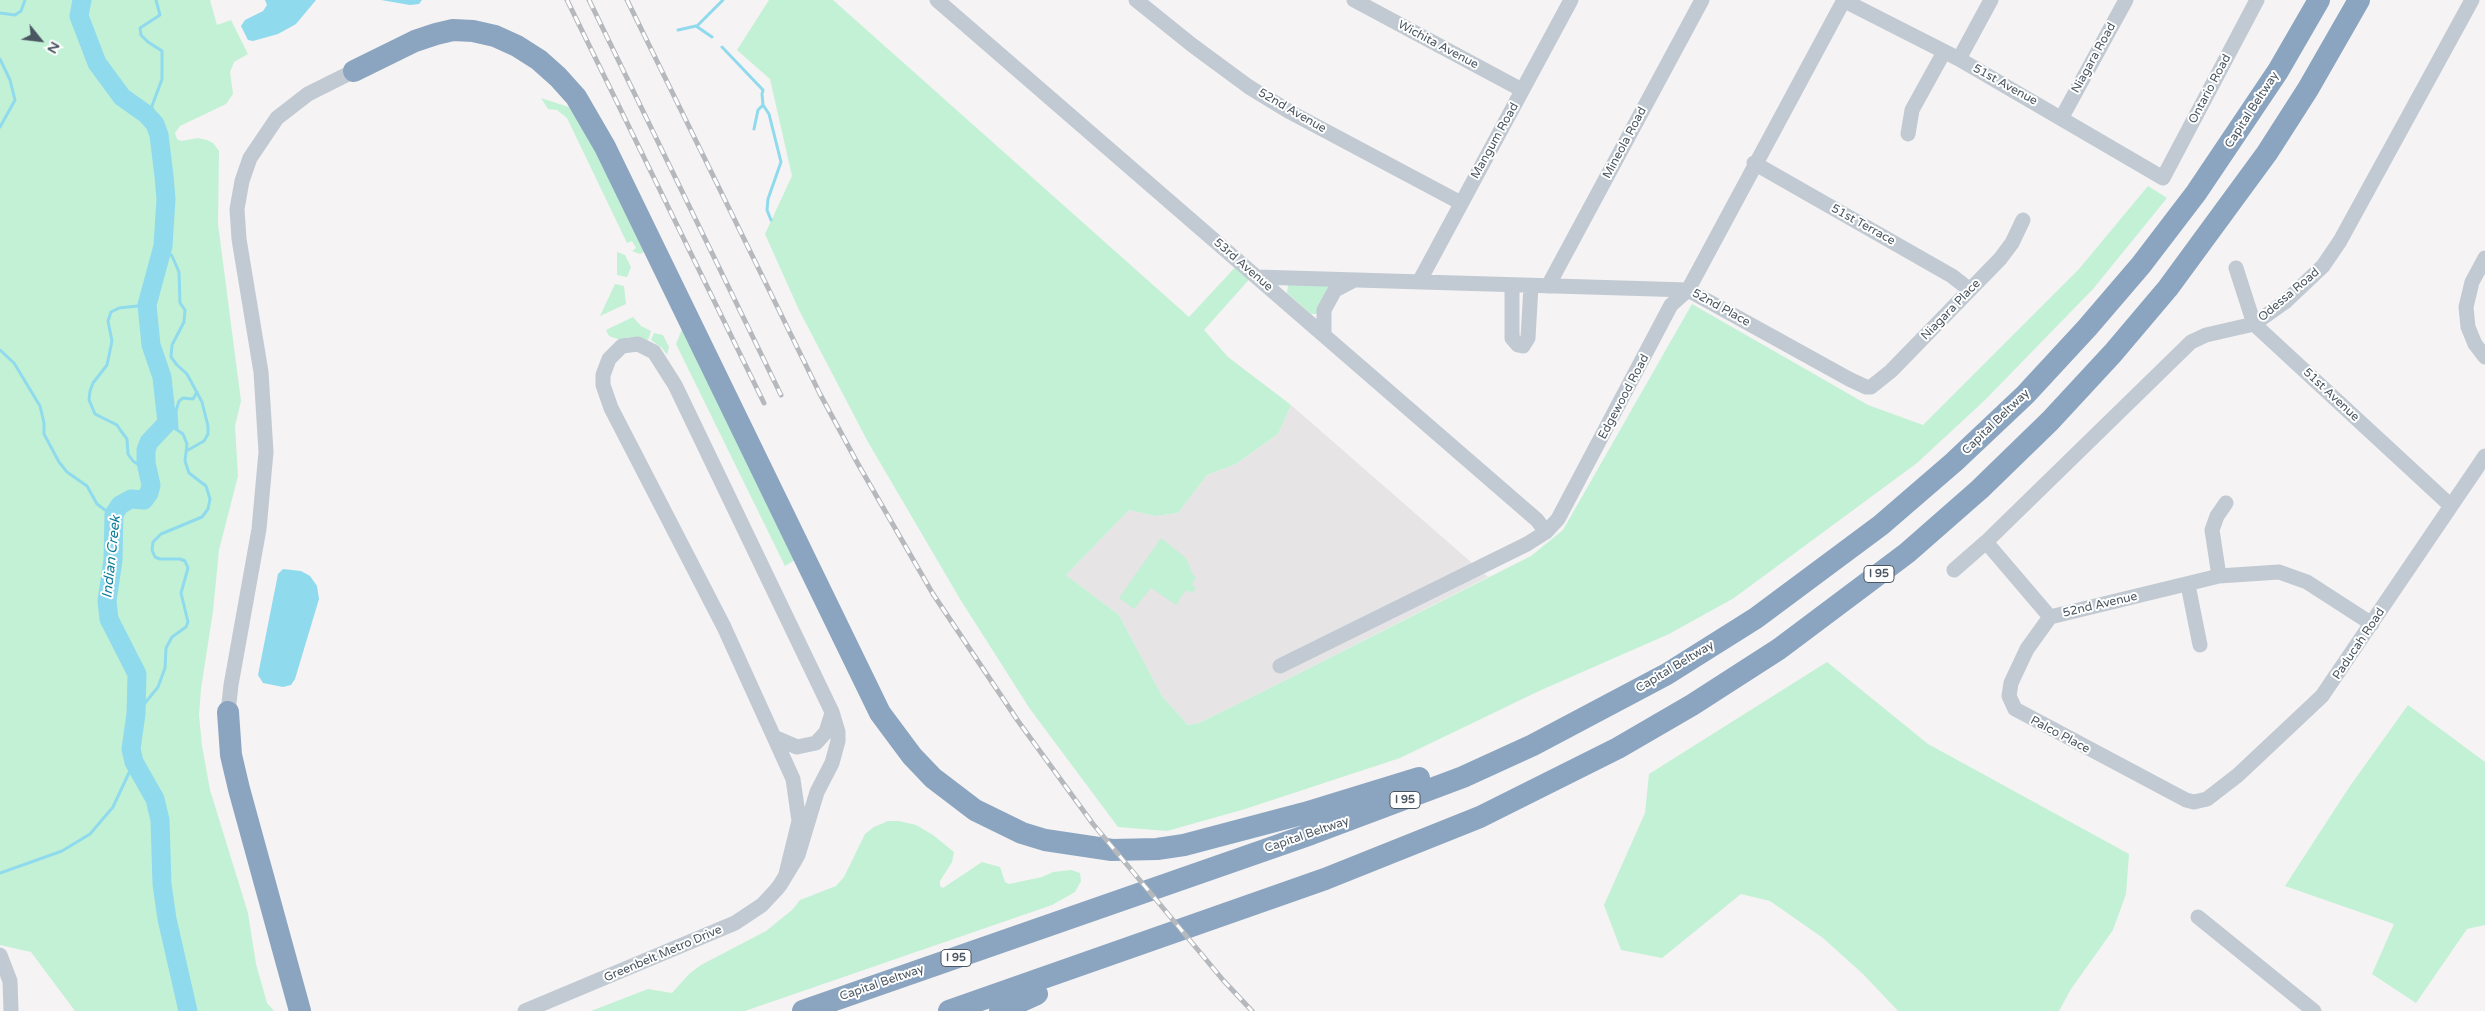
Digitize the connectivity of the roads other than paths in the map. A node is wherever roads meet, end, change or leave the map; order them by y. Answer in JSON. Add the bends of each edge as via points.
{"nodes":[{"id":1,"x":937,"y":0,"type":"edge"},
{"id":2,"x":1136,"y":0,"type":"edge"},
{"id":3,"x":1354,"y":0,"type":"edge"},
{"id":4,"x":1571,"y":0,"type":"edge"},
{"id":5,"x":1702,"y":0,"type":"edge"},
{"id":6,"x":1844,"y":0,"type":"edge"},
{"id":7,"x":1991,"y":0,"type":"edge"},
{"id":8,"x":2126,"y":0,"type":"edge"},
{"id":9,"x":2257,"y":0,"type":"edge"},
{"id":10,"x":2319,"y":0,"type":"edge"},
{"id":11,"x":2359,"y":0,"type":"edge"},
{"id":12,"x":2472,"y":0,"type":"edge"},
{"id":13,"x":1944,"y":52,"type":"junction"},
{"id":14,"x":1960,"y":59,"type":"junction"},
{"id":15,"x":354,"y":71,"type":"joint"},
{"id":16,"x":1522,"y":90,"type":"junction"},
{"id":17,"x":2062,"y":117,"type":"junction"},
{"id":18,"x":1908,"y":134,"type":"dead end"},
{"id":19,"x":1754,"y":164,"type":"junction"},
{"id":20,"x":2163,"y":178,"type":"joint"},
{"id":21,"x":1461,"y":203,"type":"junction"},
{"id":22,"x":2023,"y":220,"type":"dead end"},
{"id":23,"x":2485,"y":258,"type":"edge"},
{"id":24,"x":2236,"y":268,"type":"dead end"},
{"id":25,"x":1257,"y":277,"type":"junction"},
{"id":26,"x":1354,"y":280,"type":"junction"},
{"id":27,"x":1419,"y":282,"type":"junction"},
{"id":28,"x":1512,"y":286,"type":"junction"},
{"id":29,"x":1531,"y":286,"type":"junction"},
{"id":30,"x":1548,"y":286,"type":"junction"},
{"id":31,"x":1688,"y":290,"type":"junction"},
{"id":32,"x":1970,"y":290,"type":"junction"},
{"id":33,"x":2254,"y":324,"type":"junction"},
{"id":34,"x":1324,"y":335,"type":"junction"},
{"id":35,"x":2485,"y":357,"type":"edge"},
{"id":36,"x":1866,"y":387,"type":"joint"},
{"id":37,"x":2485,"y":456,"type":"edge"},
{"id":38,"x":2226,"y":503,"type":"dead end"},
{"id":39,"x":2451,"y":506,"type":"junction"},
{"id":40,"x":1546,"y":532,"type":"junction"},
{"id":41,"x":1986,"y":542,"type":"junction"},
{"id":42,"x":1954,"y":570,"type":"dead end"},
{"id":43,"x":2219,"y":576,"type":"junction"},
{"id":44,"x":2188,"y":585,"type":"junction"},
{"id":45,"x":2050,"y":617,"type":"junction"},
{"id":46,"x":2372,"y":624,"type":"junction"},
{"id":47,"x":2200,"y":645,"type":"dead end"},
{"id":48,"x":1280,"y":666,"type":"dead end"},
{"id":49,"x":1620,"y":699,"type":"junction"},
{"id":50,"x":228,"y":712,"type":"joint"},
{"id":51,"x":832,"y":712,"type":"junction"},
{"id":52,"x":776,"y":738,"type":"junction"},
{"id":53,"x":2200,"y":801,"type":"joint"},
{"id":54,"x":786,"y":874,"type":"junction"},
{"id":55,"x":2198,"y":917,"type":"dead end"},
{"id":56,"x":1142,"y":944,"type":"junction"},
{"id":57,"x":0,"y":961,"type":"edge"},
{"id":58,"x":11,"y":1011,"type":"edge"},
{"id":59,"x":300,"y":1011,"type":"edge"},
{"id":60,"x":525,"y":1011,"type":"edge"},
{"id":61,"x":803,"y":1011,"type":"edge"},
{"id":62,"x":949,"y":1011,"type":"edge"},
{"id":63,"x":1000,"y":1011,"type":"edge"},
{"id":64,"x":2314,"y":1011,"type":"edge"}],
"edges":[{"from":1,"to":25,"type":"street","name":"53rd Avenue"},
{"from":2,"to":21,"type":"street","name":"52nd Avenue","via":[[1199,50],[1290,112]]},
{"from":3,"to":16,"type":"street","name":"Wichita Avenue"},
{"from":4,"to":16,"type":"street","name":"Mangum Road"},
{"from":5,"to":30,"type":"street","name":"Mineola Road"},
{"from":6,"to":13,"type":"street","name":"51st Avenue"},
{"from":6,"to":19,"type":"street","name":"Edgewood Road"},
{"from":7,"to":14,"type":"street"},
{"from":8,"to":17,"type":"street","name":"Niagara Road"},
{"from":9,"to":20,"type":"street","name":"Ontario Road"},
{"from":10,"to":49,"type":"highway","name":"Capital Beltway","number":"I 95","via":[[2278,72],[2196,193],[2135,272],[2024,395],[1954,462],[1821,571],[1756,618],[1667,674]]},
{"from":11,"to":56,"type":"highway","number":"I 95","via":[[2267,153],[2168,288],[2050,421],[1980,489],[1907,552],[1779,649],[1692,706],[1618,748],[1480,817],[1422,842]]},
{"from":12,"to":33,"type":"street","name":"Odessa Road","via":[[2332,254],[2311,279]]},
{"from":13,"to":14,"type":"street","name":"51st Avenue"},
{"from":13,"to":18,"type":"street","via":[[1912,110]]},
{"from":14,"to":17,"type":"street","name":"51st Avenue"},
{"from":15,"to":49,"type":"highway","via":[[415,42],[453,30],[474,31],[517,46],[558,77],[576,97],[598,134],[880,713],[933,778],[991,818],[1045,840],[1112,850],[1157,849],[1390,789]]},
{"from":15,"to":50,"type":"street","via":[[308,94],[277,118],[250,158],[242,181],[237,209],[238,239],[261,372],[266,452],[259,529],[230,685]]},
{"from":16,"to":21,"type":"street","name":"Mangum Road"},
{"from":17,"to":20,"type":"street","name":"51st Avenue"},
{"from":19,"to":31,"type":"street","name":"Edgewood Road"},
{"from":19,"to":32,"type":"street","name":"51st Terrace","via":[[1952,276]]},
{"from":21,"to":27,"type":"street","name":"Mangum Road"},
{"from":22,"to":32,"type":"street","name":"Niagara Place","via":[[2012,244]]},
{"from":23,"to":35,"type":"street","via":[[2472,282],[2466,307],[2468,327]]},
{"from":24,"to":33,"type":"street","name":"51st Avenue"},
{"from":25,"to":26,"type":"street","name":"52nd Place"},
{"from":25,"to":34,"type":"street","name":"53rd Avenue"},
{"from":26,"to":27,"type":"street","name":"52nd Place"},
{"from":26,"to":34,"type":"street","via":[[1335,290],[1324,310]]},
{"from":27,"to":28,"type":"street","name":"52nd Place"},
{"from":28,"to":29,"type":"street","name":"52nd Place"},
{"from":28,"to":29,"type":"street","via":[[1512,338],[1523,346],[1528,338]]},
{"from":29,"to":30,"type":"street","name":"52nd Place"},
{"from":30,"to":31,"type":"street","name":"52nd Place"},
{"from":31,"to":36,"type":"street","name":"52nd Place"},
{"from":31,"to":40,"type":"street","name":"Edgewood Road","via":[[1671,305],[1558,518]]},
{"from":32,"to":36,"type":"street","name":"Niagara Place","via":[[1878,384]]},
{"from":33,"to":39,"type":"street","name":"51st Avenue"},
{"from":33,"to":41,"type":"street","name":"Odessa Road","via":[[2206,335],[2191,342]]},
{"from":34,"to":40,"type":"street","name":"53rd Avenue","via":[[1537,520]]},
{"from":37,"to":39,"type":"street","name":"Paducah Road"},
{"from":38,"to":43,"type":"street","via":[[2212,530]]},
{"from":39,"to":46,"type":"street","name":"Paducah Road"},
{"from":40,"to":48,"type":"street","name":"Edgewood Road"},
{"from":41,"to":42,"type":"street","name":"Odessa Road"},
{"from":41,"to":45,"type":"street","name":"52nd Avenue"},
{"from":43,"to":44,"type":"street","name":"52nd Avenue"},
{"from":43,"to":46,"type":"street","name":"52nd Avenue","via":[[2279,572],[2293,575]]},
{"from":44,"to":45,"type":"street","name":"52nd Avenue"},
{"from":44,"to":47,"type":"street"},
{"from":45,"to":53,"type":"street","name":"Palco Place","via":[[2027,649],[2011,683],[2009,696],[2015,709],[2186,800]]},
{"from":46,"to":53,"type":"street","name":"Paducah Road","via":[[2322,696],[2220,792]]},
{"from":49,"to":61,"type":"highway","name":"Capital Beltway","number":"I 95","via":[[1533,745],[1396,804]]},
{"from":50,"to":59,"type":"highway","via":[[231,755],[239,789]]},
{"from":51,"to":52,"type":"street","via":[[826,732],[816,743],[797,747]]},
{"from":51,"to":52,"type":"street","name":"Greenbelt Metro Drive","via":[[663,363],[646,346],[622,346],[609,359],[603,375],[611,408],[724,628]]},
{"from":51,"to":54,"type":"street","name":"Greenbelt Metro Drive","via":[[838,732],[836,751],[817,792],[802,847]]},
{"from":52,"to":54,"type":"street","via":[[793,779],[799,810],[797,833]]},
{"from":54,"to":60,"type":"street","name":"Greenbelt Metro Drive","via":[[762,905],[735,923]]},
{"from":55,"to":64,"type":"street"},
{"from":56,"to":62,"type":"highway","number":"I 95"},
{"from":56,"to":63,"type":"highway"},
{"from":57,"to":58,"type":"street","via":[[10,980]]}]}
